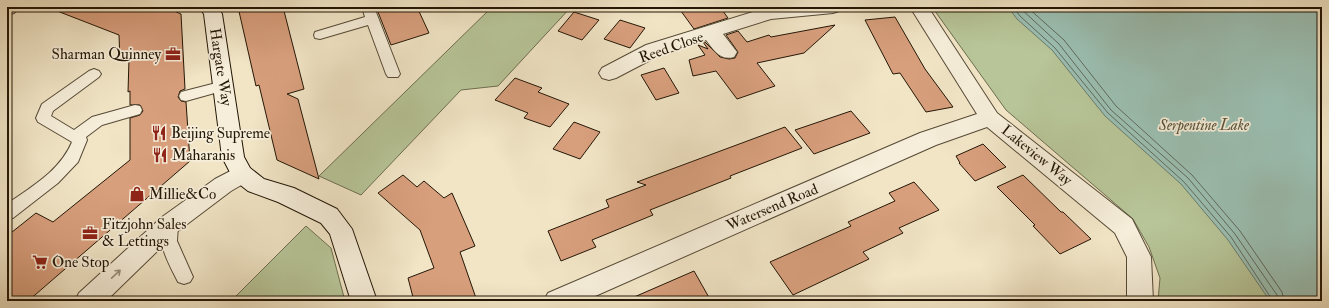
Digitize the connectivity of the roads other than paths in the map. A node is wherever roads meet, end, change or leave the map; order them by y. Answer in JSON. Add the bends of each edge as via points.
{"nodes":[{"id":1,"x":10,"y":7,"type":"edge"},
{"id":2,"x":208,"y":7,"type":"edge"},
{"id":3,"x":833,"y":7,"type":"edge"},
{"id":4,"x":919,"y":7,"type":"edge"},
{"id":5,"x":7,"y":9,"type":"edge"},
{"id":6,"x":370,"y":13,"type":"edge"},
{"id":7,"x":711,"y":33,"type":"junction"},
{"id":8,"x":320,"y":35,"type":"dead end"},
{"id":9,"x":727,"y":52,"type":"dead end"},
{"id":10,"x":609,"y":73,"type":"dead end"},
{"id":11,"x":94,"y":74,"type":"dead end"},
{"id":12,"x":393,"y":74,"type":"dead end"},
{"id":13,"x":224,"y":86,"type":"junction"},
{"id":14,"x":186,"y":96,"type":"dead end"},
{"id":15,"x":135,"y":110,"type":"dead end"},
{"id":16,"x":990,"y":118,"type":"junction"},
{"id":17,"x":75,"y":137,"type":"junction"},
{"id":18,"x":242,"y":174,"type":"junction"},
{"id":19,"x":7,"y":213,"type":"edge"},
{"id":20,"x":170,"y":224,"type":"junction"},
{"id":21,"x":184,"y":277,"type":"dead end"},
{"id":22,"x":594,"y":293,"type":"edge"},
{"id":23,"x":88,"y":301,"type":"edge"},
{"id":24,"x":364,"y":301,"type":"edge"},
{"id":25,"x":556,"y":301,"type":"edge"},
{"id":26,"x":1140,"y":301,"type":"edge"}],
"edges":[{"from":1,"to":5,"type":"street"},
{"from":2,"to":13,"type":"street","name":"Hargate Way","via":[[212,14]]},
{"from":3,"to":7,"type":"street","name":"Reed Close","via":[[769,13]]},
{"from":4,"to":16,"type":"street","name":"Lakeview Way"},
{"from":6,"to":8,"type":"lane"},
{"from":6,"to":12,"type":"lane"},
{"from":7,"to":9,"type":"street","name":"Reed Close"},
{"from":7,"to":10,"type":"street","name":"Reed Close","via":[[653,50]]},
{"from":11,"to":17,"type":"lane","via":[[47,108],[43,118]]},
{"from":13,"to":14,"type":"lane"},
{"from":13,"to":18,"type":"street","name":"Hargate Way","via":[[233,157]]},
{"from":15,"to":17,"type":"lane","via":[[97,122]]},
{"from":16,"to":22,"type":"street","name":"Watersend Road","via":[[928,139]]},
{"from":16,"to":26,"type":"street","name":"Lakeview Way","via":[[1124,226],[1140,257]]},
{"from":17,"to":19,"type":"lane","via":[[80,140],[73,158],[53,179]]},
{"from":18,"to":20,"type":"street"},
{"from":18,"to":24,"type":"street","name":"Hargate Way","via":[[256,185],[286,195],[329,216],[340,229]]},
{"from":20,"to":21,"type":"lane","via":[[169,241]]},
{"from":23,"to":20,"type":"street","one_way":true},
{"from":22,"to":25,"type":"street","name":"Watersend Road"}]}
